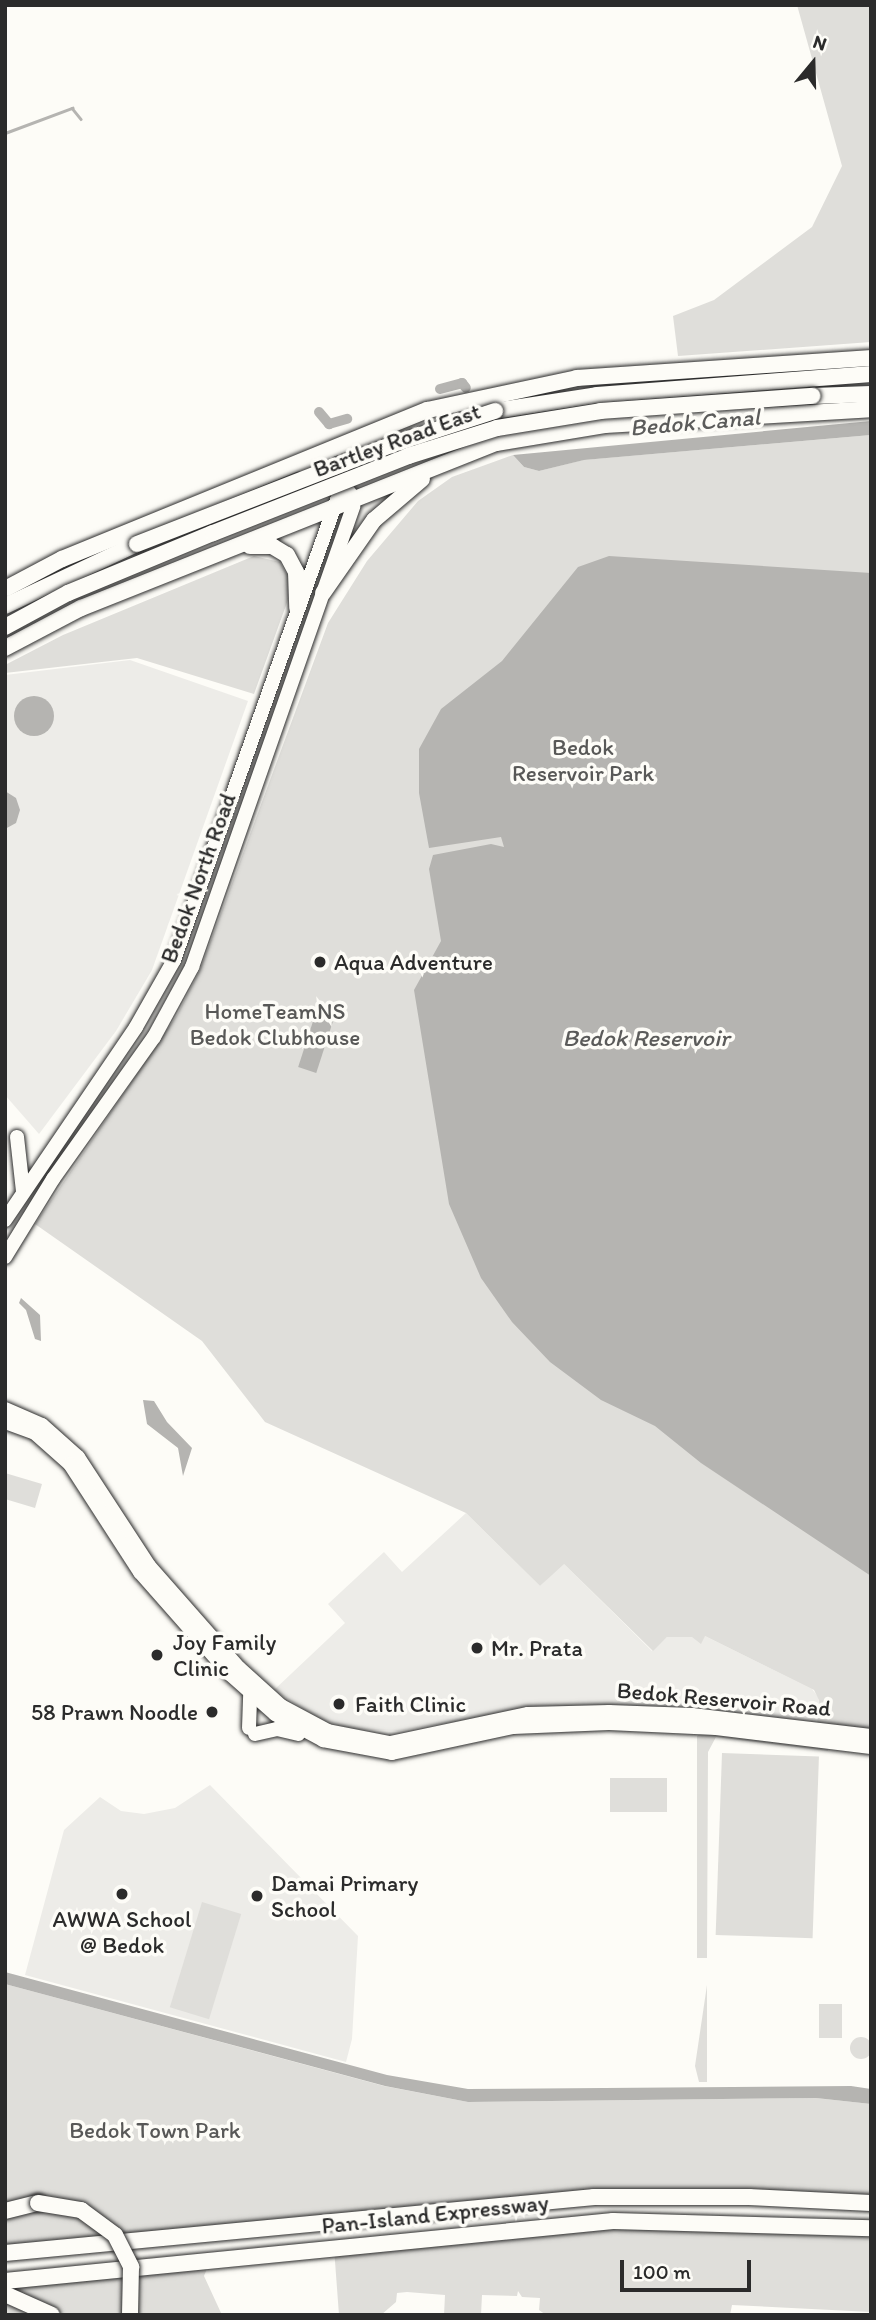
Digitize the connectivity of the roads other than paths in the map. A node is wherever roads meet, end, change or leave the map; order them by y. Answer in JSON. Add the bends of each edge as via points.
{"nodes":[{"id":1,"x":871,"y":358,"type":"edge"},
{"id":2,"x":871,"y":374,"type":"edge"},
{"id":3,"x":871,"y":394,"type":"edge"},
{"id":4,"x":871,"y":409,"type":"edge"},
{"id":5,"x":398,"y":421,"type":"junction"},
{"id":6,"x":294,"y":464,"type":"junction"},
{"id":7,"x":444,"y":464,"type":"junction"},
{"id":8,"x":343,"y":481,"type":"junction"},
{"id":9,"x":354,"y":501,"type":"junction"},
{"id":10,"x":332,"y":508,"type":"junction"},
{"id":11,"x":237,"y":548,"type":"junction"},
{"id":12,"x":5,"y":589,"type":"edge"},
{"id":13,"x":323,"y":593,"type":"junction"},
{"id":14,"x":5,"y":606,"type":"edge"},
{"id":15,"x":298,"y":608,"type":"junction"},
{"id":16,"x":5,"y":626,"type":"edge"},
{"id":17,"x":5,"y":648,"type":"edge"},
{"id":18,"x":204,"y":932,"type":"junction"},
{"id":19,"x":180,"y":943,"type":"junction"},
{"id":20,"x":17,"y":1137,"type":"dead end"},
{"id":21,"x":23,"y":1191,"type":"junction"},
{"id":22,"x":5,"y":1220,"type":"edge"},
{"id":23,"x":5,"y":1257,"type":"edge"},
{"id":24,"x":5,"y":1409,"type":"edge"},
{"id":25,"x":5,"y":1422,"type":"edge"},
{"id":26,"x":250,"y":1693,"type":"junction"},
{"id":27,"x":871,"y":1736,"type":"edge"},
{"id":28,"x":324,"y":1740,"type":"junction"},
{"id":29,"x":871,"y":1747,"type":"edge"},
{"id":30,"x":871,"y":2203,"type":"edge"},
{"id":31,"x":5,"y":2211,"type":"edge"},
{"id":32,"x":871,"y":2228,"type":"edge"},
{"id":33,"x":5,"y":2253,"type":"edge"},
{"id":34,"x":5,"y":2281,"type":"edge"},
{"id":35,"x":5,"y":2294,"type":"edge"},
{"id":36,"x":52,"y":2315,"type":"edge"},
{"id":37,"x":130,"y":2315,"type":"edge"}],
"edges":[{"from":1,"to":5,"type":"highway","via":[[577,378],[510,390]]},
{"from":2,"to":14,"type":"highway","name":"Bartley Road East","bridge":true,"via":[[597,395],[495,411],[399,442],[137,544]]},
{"from":3,"to":16,"type":"highway","name":"Bartley Road East","bridge":true,"via":[[601,411],[497,428],[408,456],[213,533],[68,593]]},
{"from":4,"to":7,"type":"highway","via":[[605,425],[496,443]]},
{"from":5,"to":6,"type":"highway"},
{"from":5,"to":8,"type":"main road","name":"Bedok North Road","via":[[364,451]]},
{"from":6,"to":8,"type":"main road","via":[[319,467]]},
{"from":6,"to":12,"type":"highway","via":[[58,561]]},
{"from":7,"to":9,"type":"highway"},
{"from":7,"to":13,"type":"highway","via":[[374,520]]},
{"from":8,"to":9,"type":"main road"},
{"from":8,"to":10,"type":"main road","name":"Bedok North Road"},
{"from":9,"to":10,"type":"highway"},
{"from":9,"to":13,"type":"main road","name":"Bedok North Road"},
{"from":10,"to":11,"type":"highway"},
{"from":10,"to":15,"type":"main road","name":"Bedok North Road"},
{"from":11,"to":15,"type":"highway","via":[[266,545],[287,555],[296,572]]},
{"from":11,"to":17,"type":"highway","via":[[81,608]]},
{"from":13,"to":18,"type":"main road","name":"Bedok North Road"},
{"from":15,"to":19,"type":"main road","name":"Bedok North Road"},
{"from":18,"to":19,"type":"main road"},
{"from":18,"to":23,"type":"main road","name":"Bedok North Road","via":[[192,967],[154,1037]]},
{"from":19,"to":21,"type":"main road","name":"Bedok North Road","via":[[136,1027]]},
{"from":20,"to":21,"type":"main road"},
{"from":21,"to":22,"type":"main road","name":"Bedok North Road"},
{"from":24,"to":27,"type":"main road","name":"Bedok Reservoir Road","via":[[53,1433],[84,1464],[149,1566],[239,1668],[281,1706],[328,1731],[390,1743],[528,1714],[609,1712],[692,1715]]},
{"from":25,"to":26,"type":"main road","name":"Bedok Reservoir Road","via":[[35,1433],[70,1464],[146,1580]]},
{"from":26,"to":28,"type":"main road","name":"Bedok Reservoir Road","via":[[284,1721]]},
{"from":26,"to":28,"type":"main road","via":[[252,1731],[277,1729]]},
{"from":28,"to":29,"type":"main road","name":"Bedok Reservoir Road","via":[[392,1753],[529,1725],[649,1724]]},
{"from":30,"to":33,"type":"highway","name":"Pan-Island Expressway","via":[[594,2197]]},
{"from":31,"to":37,"type":"highway","bridge":true,"via":[[38,2203],[81,2210],[116,2235],[132,2274]]},
{"from":32,"to":34,"type":"highway","name":"Pan-Island Expressway","via":[[613,2221]]},
{"from":35,"to":36,"type":"highway"}]}
